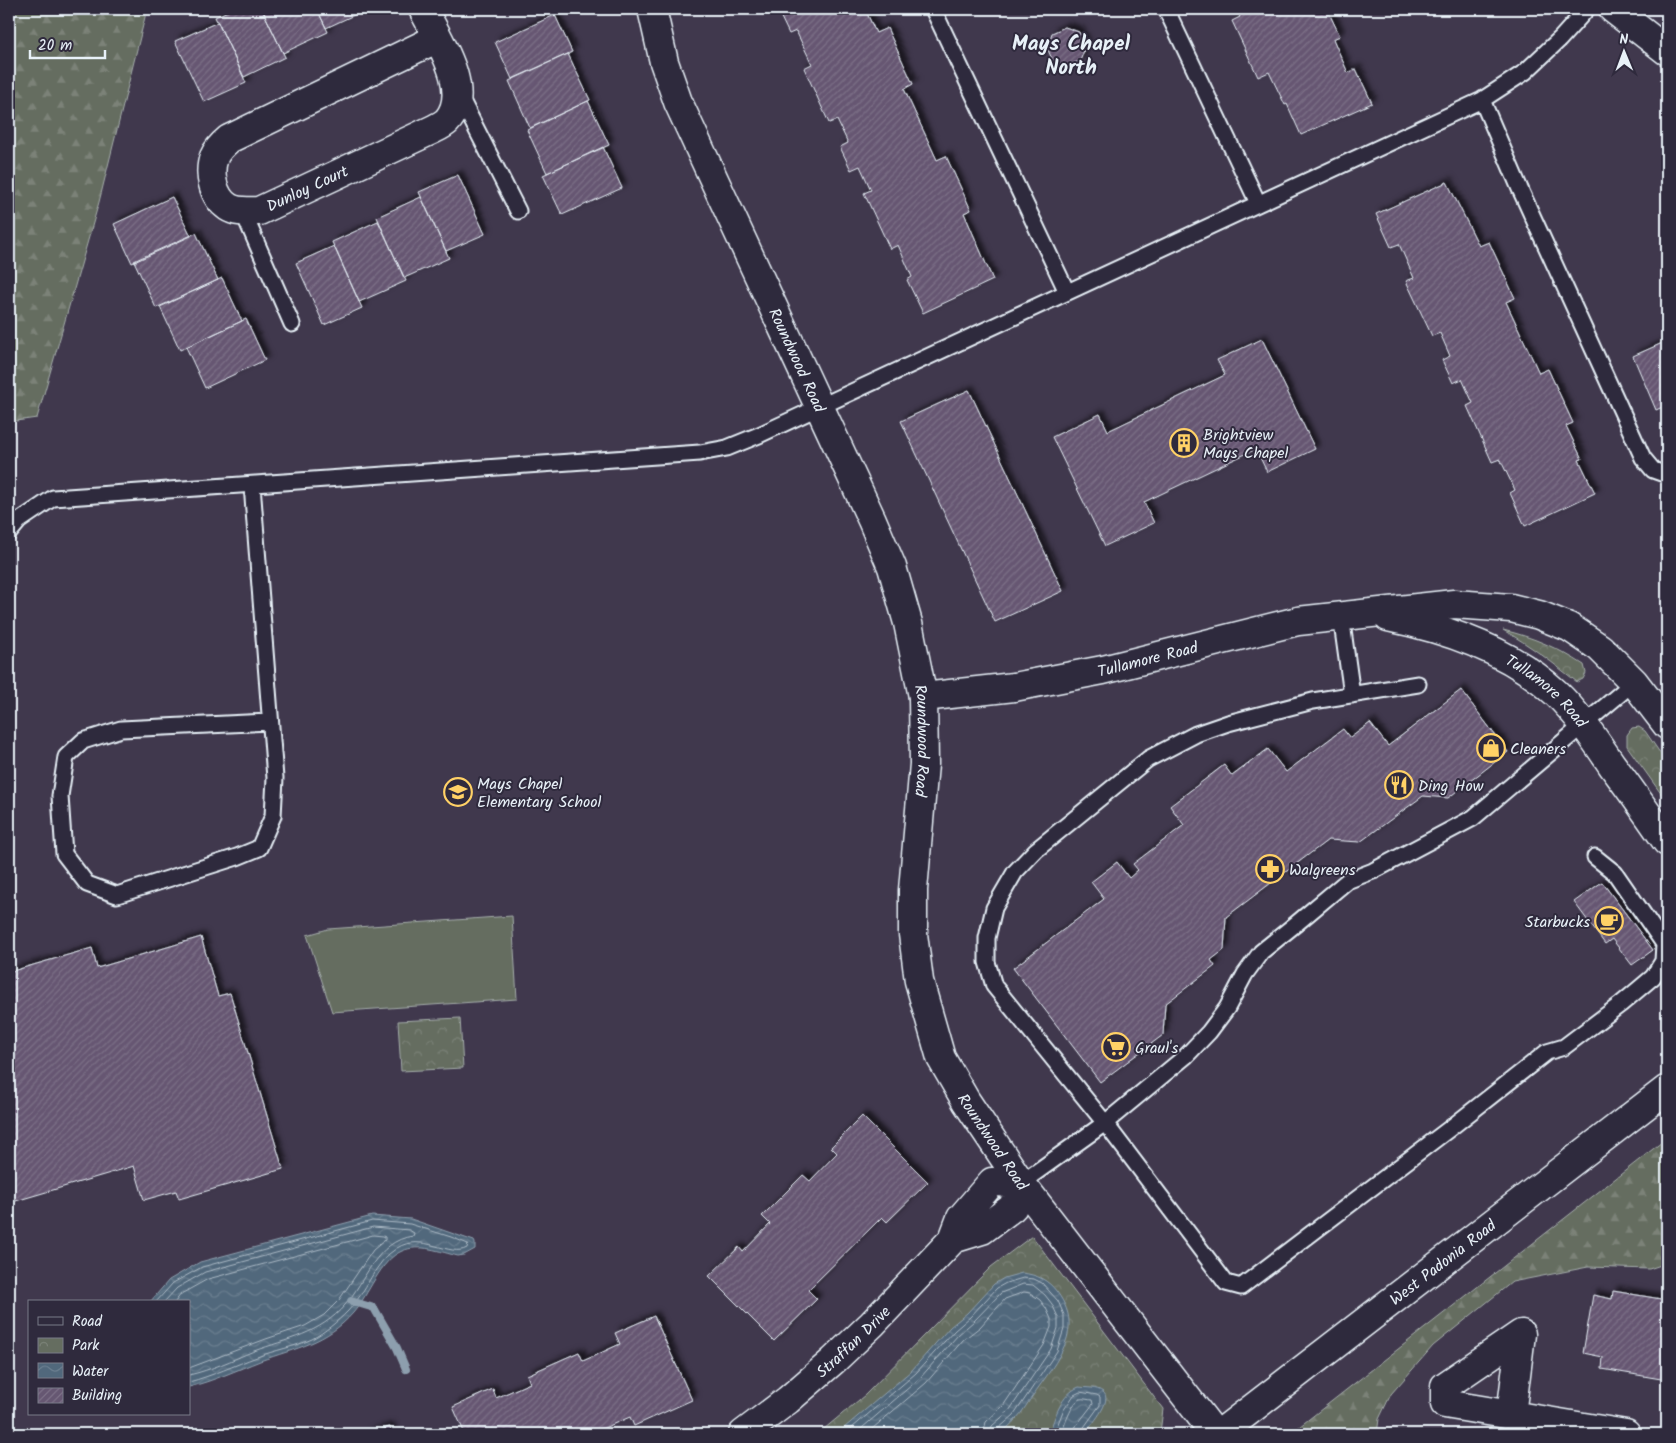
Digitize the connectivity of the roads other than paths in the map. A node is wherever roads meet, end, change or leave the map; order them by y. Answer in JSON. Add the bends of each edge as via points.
{"nodes":[{"id":1,"x":424,"y":9,"type":"edge"},
{"id":2,"x":652,"y":9,"type":"edge"},
{"id":3,"x":933,"y":9,"type":"edge"},
{"id":4,"x":1166,"y":9,"type":"edge"},
{"id":5,"x":1587,"y":9,"type":"edge"},
{"id":6,"x":1613,"y":9,"type":"edge"},
{"id":7,"x":438,"y":38,"type":"junction"},
{"id":8,"x":1667,"y":51,"type":"edge"},
{"id":9,"x":458,"y":92,"type":"junction"},
{"id":10,"x":1482,"y":100,"type":"junction"},
{"id":11,"x":1258,"y":203,"type":"junction"},
{"id":12,"x":518,"y":211,"type":"dead end"},
{"id":13,"x":243,"y":212,"type":"junction"},
{"id":14,"x":1067,"y":292,"type":"junction"},
{"id":15,"x":292,"y":324,"type":"dead end"},
{"id":16,"x":820,"y":407,"type":"junction"},
{"id":17,"x":1667,"y":475,"type":"edge"},
{"id":18,"x":252,"y":485,"type":"junction"},
{"id":19,"x":9,"y":533,"type":"edge"},
{"id":20,"x":1369,"y":613,"type":"junction"},
{"id":21,"x":1341,"y":616,"type":"junction"},
{"id":22,"x":1634,"y":682,"type":"junction"},
{"id":23,"x":1418,"y":684,"type":"dead end"},
{"id":24,"x":1352,"y":695,"type":"junction"},
{"id":25,"x":923,"y":697,"type":"junction"},
{"id":26,"x":270,"y":722,"type":"junction"},
{"id":27,"x":1584,"y":724,"type":"junction"},
{"id":28,"x":1667,"y":725,"type":"edge"},
{"id":29,"x":1667,"y":842,"type":"edge"},
{"id":30,"x":1595,"y":857,"type":"dead end"},
{"id":31,"x":1667,"y":1089,"type":"edge"},
{"id":32,"x":1105,"y":1123,"type":"junction"},
{"id":33,"x":1021,"y":1183,"type":"junction"},
{"id":34,"x":1511,"y":1415,"type":"dead end"},
{"id":35,"x":743,"y":1434,"type":"edge"},
{"id":36,"x":1216,"y":1434,"type":"edge"},
{"id":37,"x":1220,"y":1434,"type":"edge"},
{"id":38,"x":1626,"y":1434,"type":"edge"}],
"edges":[{"from":1,"to":7,"type":"street"},
{"from":2,"to":16,"type":"street","name":"Roundwood Road","via":[[664,62],[678,102]]},
{"from":3,"to":14,"type":"lane"},
{"from":4,"to":11,"type":"lane"},
{"from":5,"to":10,"type":"lane","via":[[1524,72]]},
{"from":6,"to":8,"type":"street"},
{"from":7,"to":9,"type":"street","via":[[456,77]]},
{"from":7,"to":13,"type":"street","name":"Dunloy Court","via":[[221,146],[214,158],[213,187],[228,207]]},
{"from":9,"to":12,"type":"lane"},
{"from":9,"to":13,"type":"street","name":"Dunloy Court","via":[[456,106],[447,121],[434,129],[259,211]]},
{"from":10,"to":11,"type":"lane"},
{"from":10,"to":17,"type":"lane","via":[[1643,458],[1653,470]]},
{"from":11,"to":14,"type":"lane"},
{"from":13,"to":15,"type":"lane"},
{"from":14,"to":16,"type":"lane"},
{"from":16,"to":18,"type":"lane","via":[[759,436],[727,448],[700,453]]},
{"from":16,"to":25,"type":"street","name":"Roundwood Road","via":[[892,567],[908,623]]},
{"from":18,"to":19,"type":"lane","via":[[53,498],[19,521]]},
{"from":18,"to":26,"type":"lane"},
{"from":20,"to":21,"type":"street","name":"Tullamore Road"},
{"from":20,"to":22,"type":"street","name":"Tullamore Road","via":[[1454,604],[1511,608],[1538,615],[1569,627],[1600,648]]},
{"from":20,"to":27,"type":"street","name":"Tullamore Road","via":[[1415,623],[1494,651],[1534,675],[1556,693]]},
{"from":21,"to":24,"type":"lane"},
{"from":21,"to":25,"type":"street","name":"Tullamore Road","via":[[1290,623],[1103,670],[1023,685]]},
{"from":22,"to":27,"type":"lane"},
{"from":22,"to":28,"type":"street","name":"Tullamore Road"},
{"from":23,"to":24,"type":"lane"},
{"from":24,"to":32,"type":"lane","via":[[1313,701],[1228,723],[1196,734],[1148,758],[1036,850],[1015,872],[998,901],[987,938],[987,962],[994,986]]},
{"from":25,"to":33,"type":"street","name":"Roundwood Road","via":[[924,764],[913,890],[918,981],[941,1058]]},
{"from":26,"to":26,"type":"lane","via":[[275,778],[273,816],[258,848],[117,895],[87,884],[64,854],[60,796],[66,757],[83,741],[121,729]]},
{"from":27,"to":29,"type":"street","name":"Tullamore Road"},
{"from":27,"to":32,"type":"lane","via":[[1474,818],[1373,871],[1347,881],[1261,952],[1209,1032],[1186,1056]]},
{"from":30,"to":32,"type":"lane","via":[[1614,872],[1664,944],[1663,962],[1653,977],[1564,1047],[1547,1052],[1241,1288],[1226,1283]]},
{"from":31,"to":37,"type":"street","name":"West Padonia Road"},
{"from":32,"to":33,"type":"lane"},
{"from":33,"to":35,"type":"street","name":"Straffan Drive","via":[[1013,1207],[982,1230],[953,1239],[833,1362]]},
{"from":33,"to":36,"type":"street","name":"Roundwood Road"},
{"from":34,"to":38,"type":"street"}]}
